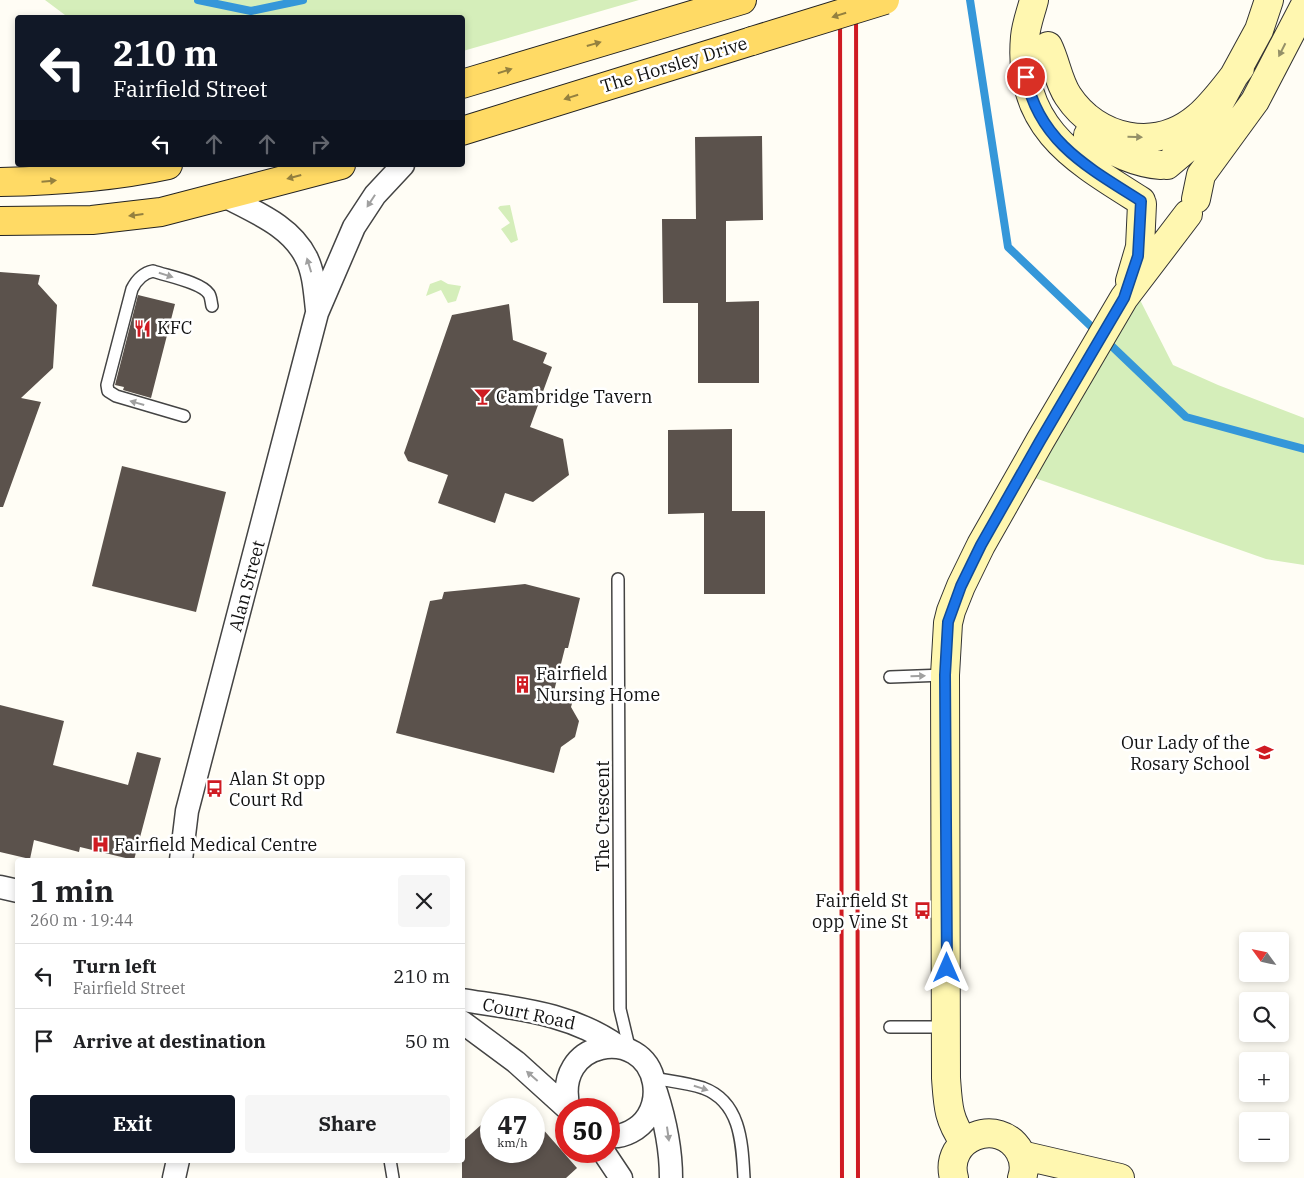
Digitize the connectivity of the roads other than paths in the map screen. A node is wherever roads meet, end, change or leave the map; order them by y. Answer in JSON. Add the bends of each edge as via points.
{"nodes":[{"id":1,"x":742,"y":0,"type":"edge"},
{"id":2,"x":885,"y":0,"type":"edge"},
{"id":3,"x":1036,"y":0,"type":"edge"},
{"id":4,"x":1269,"y":0,"type":"edge"},
{"id":5,"x":1304,"y":6,"type":"edge"},
{"id":6,"x":1048,"y":46,"type":"junction"},
{"id":7,"x":1240,"y":68,"type":"junction"},
{"id":8,"x":465,"y":83,"type":"edge"},
{"id":9,"x":465,"y":130,"type":"edge"},
{"id":10,"x":1164,"y":165,"type":"junction"},
{"id":11,"x":158,"y":167,"type":"edge"},
{"id":12,"x":333,"y":167,"type":"edge"},
{"id":13,"x":401,"y":167,"type":"edge"},
{"id":14,"x":0,"y":182,"type":"edge"},
{"id":15,"x":224,"y":196,"type":"junction"},
{"id":16,"x":1141,"y":202,"type":"junction"},
{"id":17,"x":1192,"y":206,"type":"junction"},
{"id":18,"x":0,"y":221,"type":"edge"},
{"id":19,"x":1124,"y":298,"type":"junction"},
{"id":20,"x":212,"y":306,"type":"dead end"},
{"id":21,"x":317,"y":313,"type":"junction"},
{"id":22,"x":184,"y":416,"type":"dead end"},
{"id":23,"x":618,"y":579,"type":"dead end"},
{"id":24,"x":945,"y":675,"type":"junction"},
{"id":25,"x":890,"y":676,"type":"dead end"},
{"id":26,"x":180,"y":858,"type":"edge"},
{"id":27,"x":0,"y":887,"type":"edge"},
{"id":28,"x":15,"y":891,"type":"edge"},
{"id":29,"x":465,"y":1000,"type":"edge"},
{"id":30,"x":465,"y":1024,"type":"edge"},
{"id":31,"x":890,"y":1027,"type":"dead end"},
{"id":32,"x":947,"y":1027,"type":"junction"},
{"id":33,"x":624,"y":1049,"type":"junction"},
{"id":34,"x":654,"y":1085,"type":"junction"},
{"id":35,"x":556,"y":1098,"type":"edge"},
{"id":36,"x":566,"y":1098,"type":"edge"},
{"id":37,"x":620,"y":1135,"type":"edge"},
{"id":38,"x":964,"y":1142,"type":"junction"},
{"id":39,"x":177,"y":1163,"type":"edge"},
{"id":40,"x":390,"y":1163,"type":"edge"},
{"id":41,"x":612,"y":1163,"type":"edge"},
{"id":42,"x":1022,"y":1167,"type":"edge"},
{"id":43,"x":174,"y":1178,"type":"edge"},
{"id":44,"x":393,"y":1178,"type":"edge"},
{"id":45,"x":621,"y":1178,"type":"edge"},
{"id":46,"x":671,"y":1178,"type":"edge"},
{"id":47,"x":744,"y":1178,"type":"edge"},
{"id":48,"x":954,"y":1178,"type":"edge"},
{"id":49,"x":1120,"y":1178,"type":"edge"}],
"edges":[{"from":8,"to":1,"type":"main road","one_way":true},
{"from":2,"to":9,"type":"main road","name":"The Horsley Drive","one_way":true,"bridge":true},
{"from":3,"to":6,"type":"main road"},
{"from":3,"to":16,"type":"main road","via":[[1024,35],[1029,91],[1038,113],[1068,151]]},
{"from":4,"to":7,"type":"main road","via":[[1263,21]]},
{"from":5,"to":17,"type":"main road","one_way":true,"via":[[1255,101],[1201,175]]},
{"from":6,"to":7,"type":"main road","one_way":true,"via":[[1066,93],[1078,109],[1101,128],[1126,136],[1160,135],[1190,123],[1213,102]]},
{"from":6,"to":10,"type":"main road","via":[[1049,72],[1056,96],[1079,128],[1119,154]]},
{"from":7,"to":10,"type":"main road","via":[[1204,131],[1194,143]]},
{"from":10,"to":16,"type":"main road","via":[[1145,177],[1140,189]]},
{"from":10,"to":17,"type":"main road","via":[[1178,167],[1195,182]]},
{"from":14,"to":11,"type":"main road","one_way":true,"via":[[125,174]]},
{"from":12,"to":15,"type":"main road","one_way":true},
{"from":13,"to":21,"type":"street","name":"Alan Street","one_way":true,"via":[[375,195],[354,227]]},
{"from":15,"to":18,"type":"main road","one_way":true,"via":[[161,212],[92,220]]},
{"from":21,"to":15,"type":"street","name":"Alan Street","one_way":true,"via":[[307,258],[294,238],[278,225]]},
{"from":16,"to":17,"type":"main road","via":[[1149,215],[1160,221],[1172,222],[1183,218]]},
{"from":16,"to":19,"type":"main road","via":[[1138,256]]},
{"from":17,"to":19,"type":"main road"},
{"from":19,"to":24,"type":"main road","via":[[981,545],[948,622]]},
{"from":22,"to":20,"type":"lane","one_way":true,"via":[[116,396],[108,391],[107,385],[132,289],[140,277],[153,271],[196,284],[210,296]]},
{"from":21,"to":26,"type":"street","name":"Alan Street","via":[[187,811]]},
{"from":23,"to":33,"type":"lane","name":"The Crescent","via":[[620,1009]]},
{"from":25,"to":24,"type":"lane","one_way":true},
{"from":24,"to":32,"type":"main road"},
{"from":27,"to":28,"type":"street"},
{"from":29,"to":33,"type":"street","name":"Court Road","via":[[557,1017],[599,1033]]},
{"from":35,"to":30,"type":"street","name":"Court Road","one_way":true,"via":[[516,1062]]},
{"from":31,"to":32,"type":"lane"},
{"from":32,"to":38,"type":"main road","via":[[949,1115]]},
{"from":33,"to":34,"type":"street","name":"Court Road","via":[[640,1057],[648,1067]]},
{"from":33,"to":36,"type":"street","via":[[605,1047],[580,1058],[566,1082]]},
{"from":34,"to":37,"type":"street","via":[[653,1105],[648,1117],[638,1127]]},
{"from":34,"to":46,"type":"street","one_way":true,"via":[[666,1123]]},
{"from":34,"to":47,"type":"lane","one_way":true,"via":[[702,1088],[722,1100],[737,1122]]},
{"from":38,"to":42,"type":"main road","via":[[985,1133],[1007,1138],[1016,1145]]},
{"from":38,"to":48,"type":"main road","via":[[953,1163]]},
{"from":39,"to":43,"type":"street"},
{"from":40,"to":44,"type":"lane"},
{"from":41,"to":45,"type":"street"},
{"from":42,"to":49,"type":"main road"}]}
